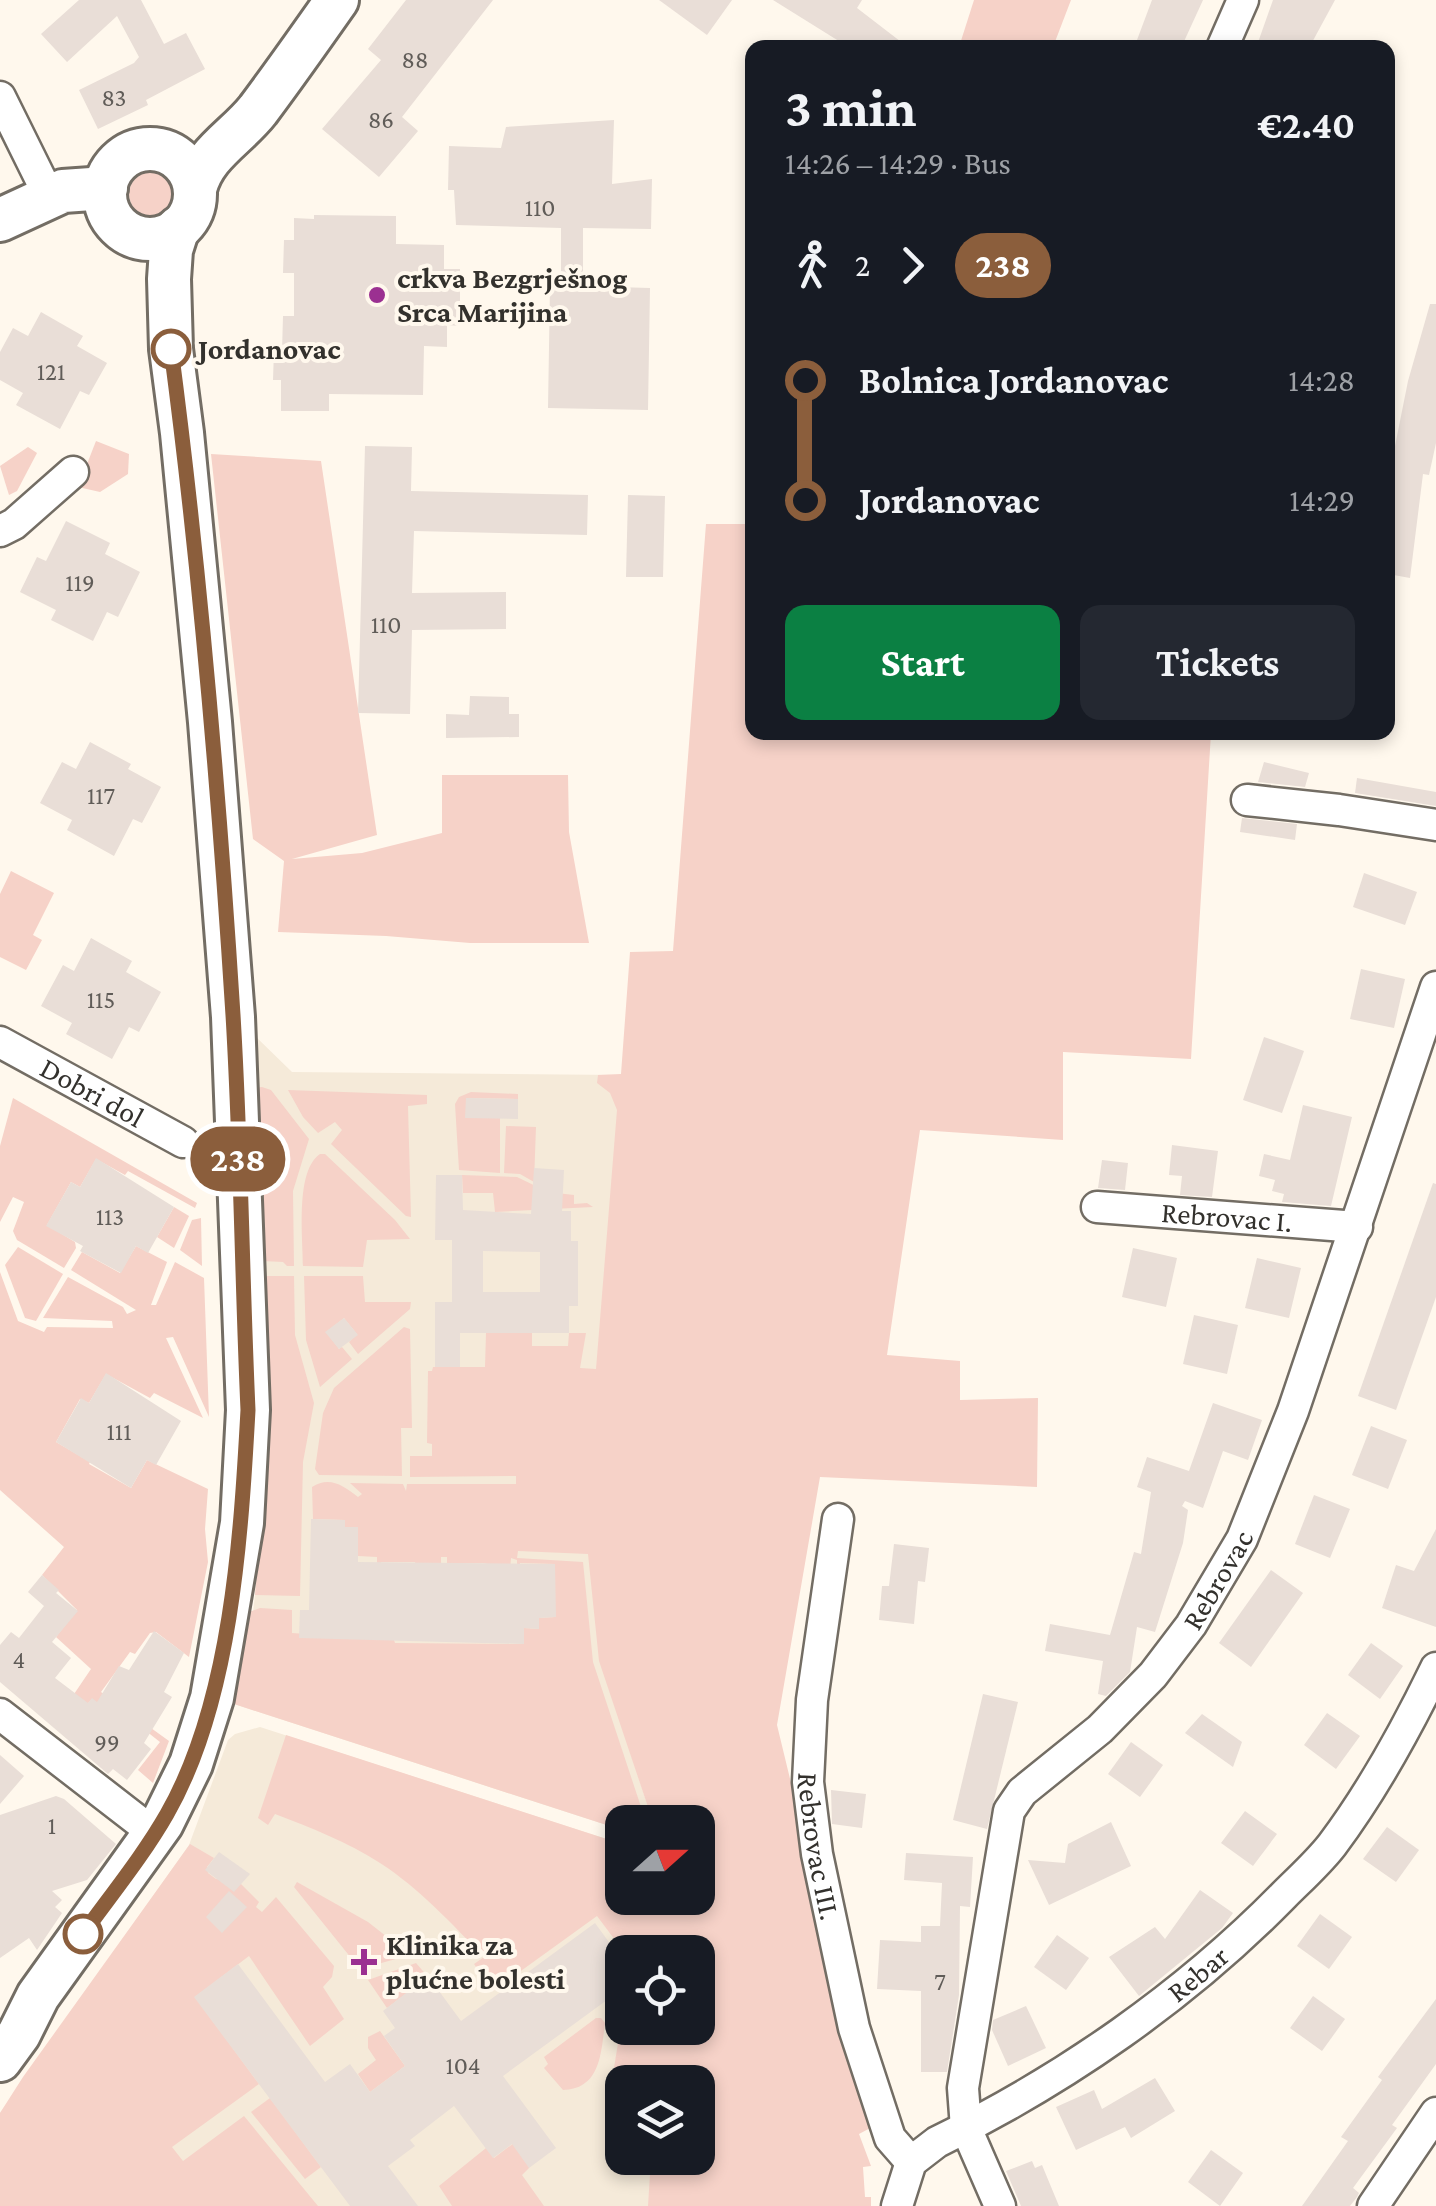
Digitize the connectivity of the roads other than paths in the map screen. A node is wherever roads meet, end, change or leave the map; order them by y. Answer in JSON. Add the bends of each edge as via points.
{"nodes":[{"id":1,"x":336,"y":0,"type":"edge"},
{"id":2,"x":1244,"y":0,"type":"edge"},
{"id":3,"x":1226,"y":40,"type":"edge"},
{"id":4,"x":273,"y":88,"type":"junction"},
{"id":5,"x":0,"y":98,"type":"edge"},
{"id":6,"x":160,"y":150,"type":"junction"},
{"id":7,"x":106,"y":188,"type":"junction"},
{"id":8,"x":195,"y":190,"type":"junction"},
{"id":9,"x":49,"y":196,"type":"junction"},
{"id":10,"x":0,"y":220,"type":"edge"},
{"id":11,"x":178,"y":228,"type":"junction"},
{"id":12,"x":131,"y":234,"type":"junction"},
{"id":13,"x":171,"y":349,"type":"junction"},
{"id":14,"x":73,"y":472,"type":"dead end"},
{"id":15,"x":0,"y":531,"type":"edge"},
{"id":16,"x":1247,"y":800,"type":"dead end"},
{"id":17,"x":1436,"y":826,"type":"edge"},
{"id":18,"x":1436,"y":987,"type":"edge"},
{"id":19,"x":0,"y":1042,"type":"edge"},
{"id":20,"x":183,"y":1142,"type":"dead end"},
{"id":21,"x":1098,"y":1206,"type":"dead end"},
{"id":22,"x":1357,"y":1227,"type":"junction"},
{"id":23,"x":838,"y":1519,"type":"dead end"},
{"id":24,"x":1436,"y":1668,"type":"edge"},
{"id":25,"x":0,"y":1714,"type":"edge"},
{"id":26,"x":154,"y":1834,"type":"junction"},
{"id":27,"x":38,"y":1996,"type":"junction"},
{"id":28,"x":0,"y":2022,"type":"edge"},
{"id":29,"x":0,"y":2060,"type":"edge"},
{"id":30,"x":1436,"y":2113,"type":"edge"},
{"id":31,"x":966,"y":2128,"type":"junction"},
{"id":32,"x":911,"y":2162,"type":"junction"},
{"id":33,"x":896,"y":2206,"type":"edge"},
{"id":34,"x":1000,"y":2206,"type":"edge"},
{"id":35,"x":1372,"y":2206,"type":"edge"}],
"edges":[{"from":1,"to":4,"type":"main road"},
{"from":2,"to":3,"type":"street"},
{"from":4,"to":6,"type":"main road","via":[[207,134]]},
{"from":4,"to":8,"type":"main road","via":[[209,158]]},
{"from":5,"to":9,"type":"street"},
{"from":6,"to":7,"type":"main road","via":[[120,160]]},
{"from":6,"to":8,"type":"main road","via":[[186,166]]},
{"from":7,"to":9,"type":"main road"},
{"from":7,"to":12,"type":"main road","via":[[112,218]]},
{"from":8,"to":11,"type":"main road","via":[[192,210]]},
{"from":9,"to":10,"type":"main road"},
{"from":11,"to":12,"type":"main road","via":[[157,238]]},
{"from":11,"to":13,"type":"main road","via":[[169,278]]},
{"from":12,"to":13,"type":"main road","via":[[146,260]]},
{"from":13,"to":26,"type":"main road","via":[[221,847],[248,1410],[242,1523],[212,1698],[191,1764]]},
{"from":14,"to":15,"type":"street"},
{"from":16,"to":17,"type":"street"},
{"from":18,"to":22,"type":"street","name":"Rebrovac"},
{"from":19,"to":20,"type":"street","name":"Dobri dol"},
{"from":21,"to":22,"type":"street","name":"Rebrovac I."},
{"from":22,"to":31,"type":"street","name":"Rebrovac","via":[[1242,1539],[1191,1626],[1153,1675],[1022,1792],[1009,1812],[963,2088]]},
{"from":23,"to":32,"type":"street","name":"Rebrovac III.","via":[[812,1700],[808,1782],[854,2028],[890,2138]]},
{"from":24,"to":31,"type":"street","name":"Rebar","via":[[1398,1747],[1330,1848],[1258,1922],[1113,2040]]},
{"from":25,"to":26,"type":"street"},
{"from":26,"to":27,"type":"main road"},
{"from":27,"to":28,"type":"main road"},
{"from":27,"to":29,"type":"main road"},
{"from":30,"to":35,"type":"street"},
{"from":31,"to":32,"type":"street","name":"Rebar"},
{"from":31,"to":34,"type":"street"},
{"from":32,"to":33,"type":"street"}]}
